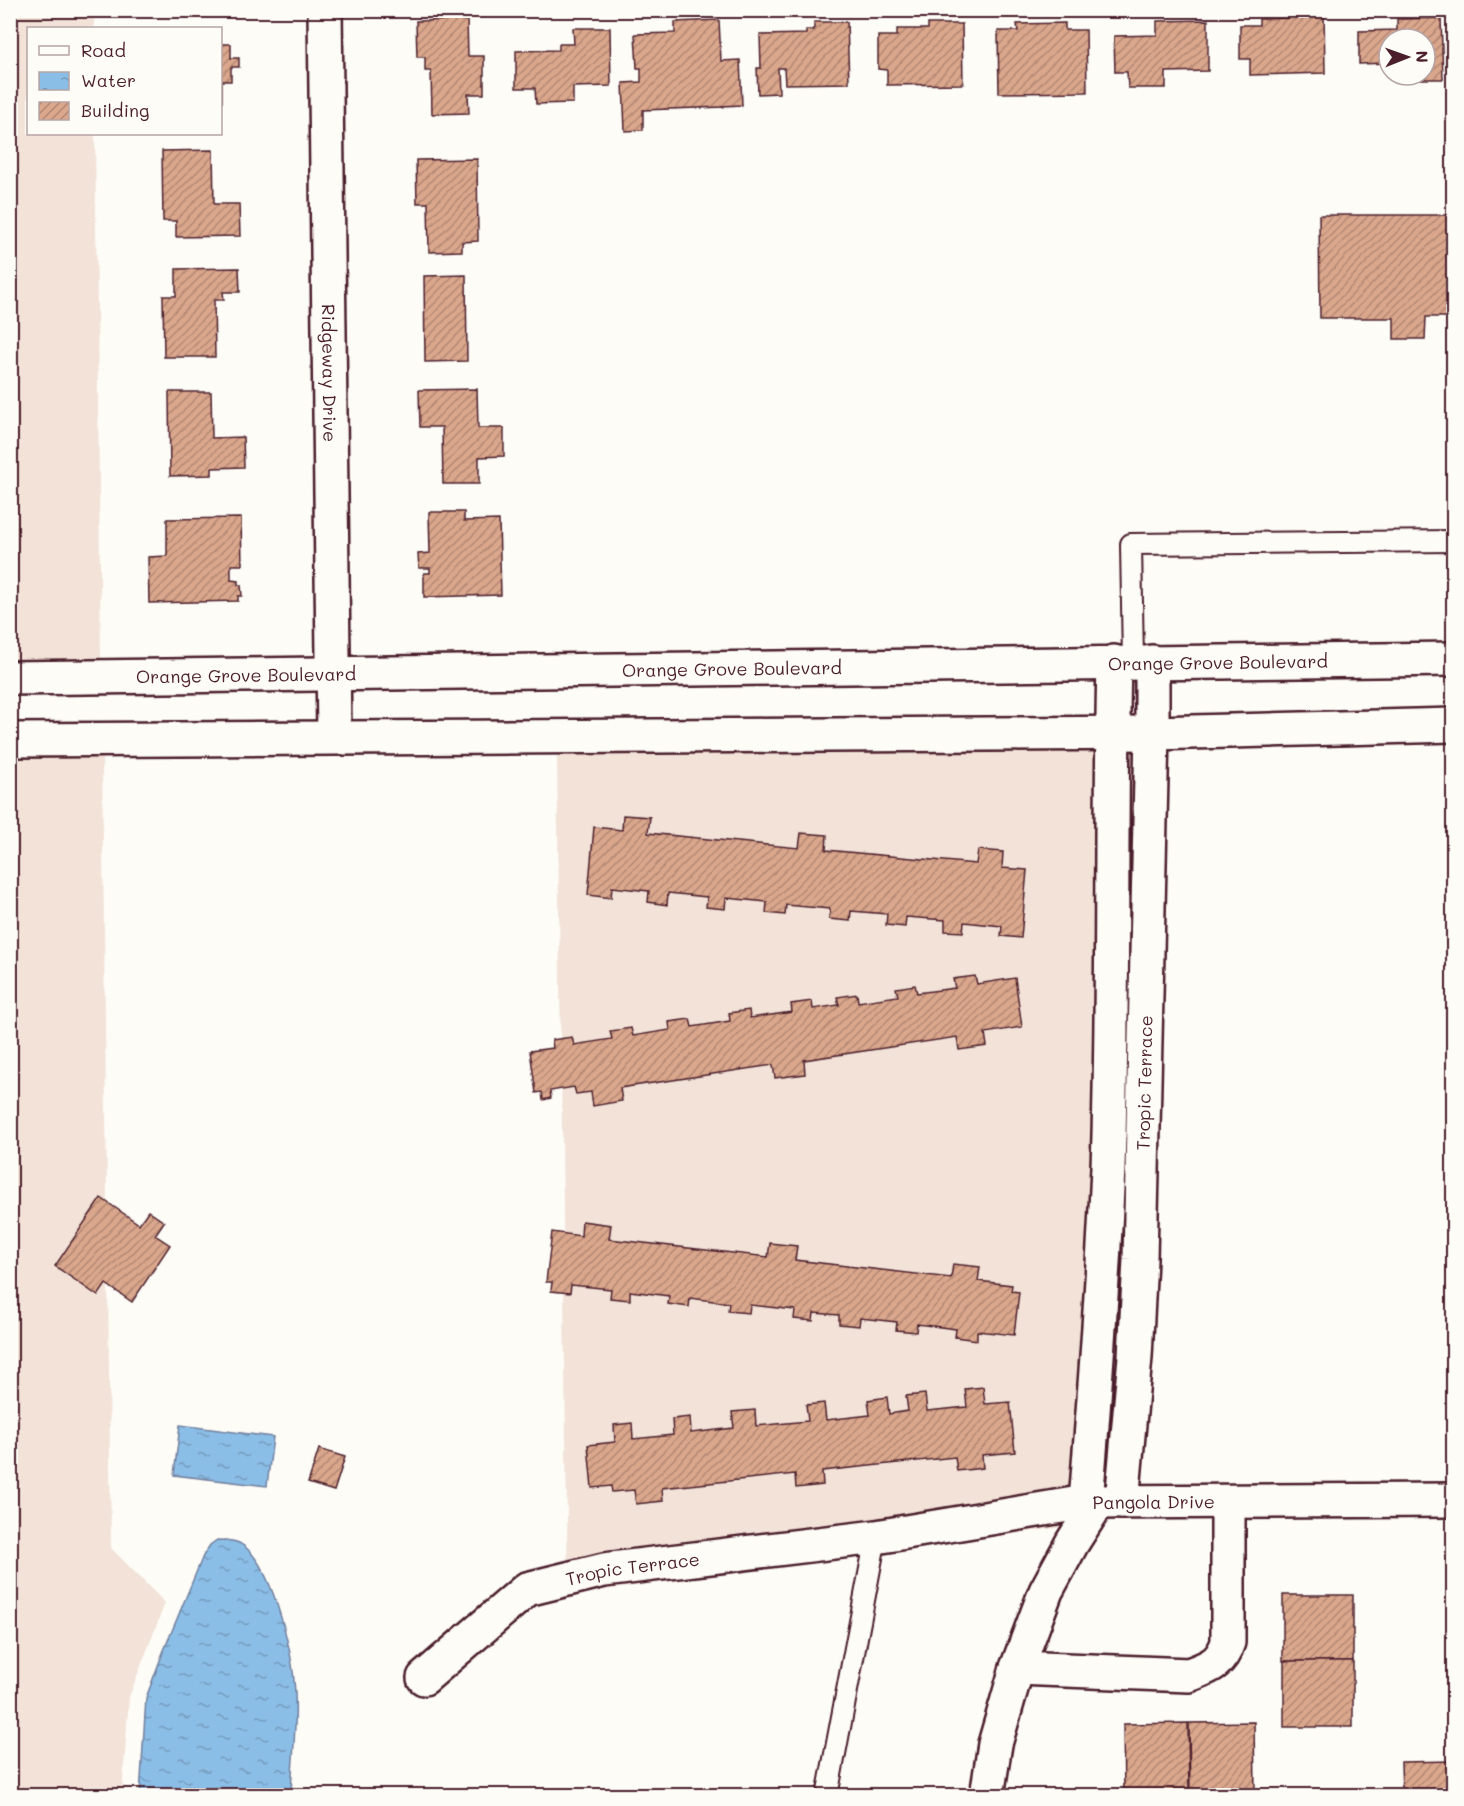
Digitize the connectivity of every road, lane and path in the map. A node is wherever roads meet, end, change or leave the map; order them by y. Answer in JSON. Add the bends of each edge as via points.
{"nodes":[{"id":1,"x":325,"y":10,"type":"edge"},
{"id":2,"x":1454,"y":541,"type":"edge"},
{"id":3,"x":1454,"y":659,"type":"edge"},
{"id":4,"x":1133,"y":662,"type":"junction"},
{"id":5,"x":333,"y":675,"type":"junction"},
{"id":6,"x":10,"y":678,"type":"edge"},
{"id":7,"x":1454,"y":725,"type":"edge"},
{"id":8,"x":1113,"y":733,"type":"junction"},
{"id":9,"x":1152,"y":733,"type":"junction"},
{"id":10,"x":334,"y":736,"type":"junction"},
{"id":11,"x":10,"y":740,"type":"edge"},
{"id":12,"x":1454,"y":1500,"type":"edge"},
{"id":13,"x":1102,"y":1502,"type":"junction"},
{"id":14,"x":1228,"y":1502,"type":"junction"},
{"id":15,"x":876,"y":1537,"type":"junction"},
{"id":16,"x":1017,"y":1668,"type":"junction"},
{"id":17,"x":424,"y":1678,"type":"dead end"},
{"id":18,"x":827,"y":1796,"type":"edge"},
{"id":19,"x":987,"y":1796,"type":"edge"}],
"edges":[{"from":1,"to":5,"type":"street","name":"Ridgeway Drive"},
{"from":2,"to":4,"type":"lane","via":[[1131,544]]},
{"from":3,"to":4,"type":"street","name":"Orange Grove Boulevard"},
{"from":4,"to":5,"type":"street","name":"Orange Grove Boulevard"},
{"from":4,"to":8,"type":"street","name":"Tropic Terrace"},
{"from":4,"to":9,"type":"street","name":"Tropic Terrace"},
{"from":5,"to":6,"type":"street","name":"Orange Grove Boulevard"},
{"from":5,"to":10,"type":"street","name":"Ridgeway Drive"},
{"from":7,"to":9,"type":"street"},
{"from":8,"to":9,"type":"street"},
{"from":8,"to":10,"type":"street"},
{"from":8,"to":13,"type":"street","name":"Tropic Terrace","via":[[1108,1167],[1095,1399]]},
{"from":9,"to":13,"type":"street","name":"Tropic Terrace","via":[[1140,1259],[1133,1381]]},
{"from":10,"to":11,"type":"street"},
{"from":12,"to":14,"type":"street","name":"Pangola Drive"},
{"from":13,"to":14,"type":"street","name":"Pangola Drive"},
{"from":13,"to":15,"type":"street","name":"Tropic Terrace"},
{"from":13,"to":16,"type":"street","name":"Pangola Drive","via":[[1072,1543],[1046,1591]]},
{"from":14,"to":16,"type":"street","via":[[1228,1642],[1224,1655],[1212,1666],[1190,1675]]},
{"from":15,"to":17,"type":"street","name":"Tropic Terrace","via":[[604,1570],[527,1589]]},
{"from":15,"to":18,"type":"lane"},
{"from":16,"to":19,"type":"street","name":"Pangola Drive","via":[[995,1744]]}]}
